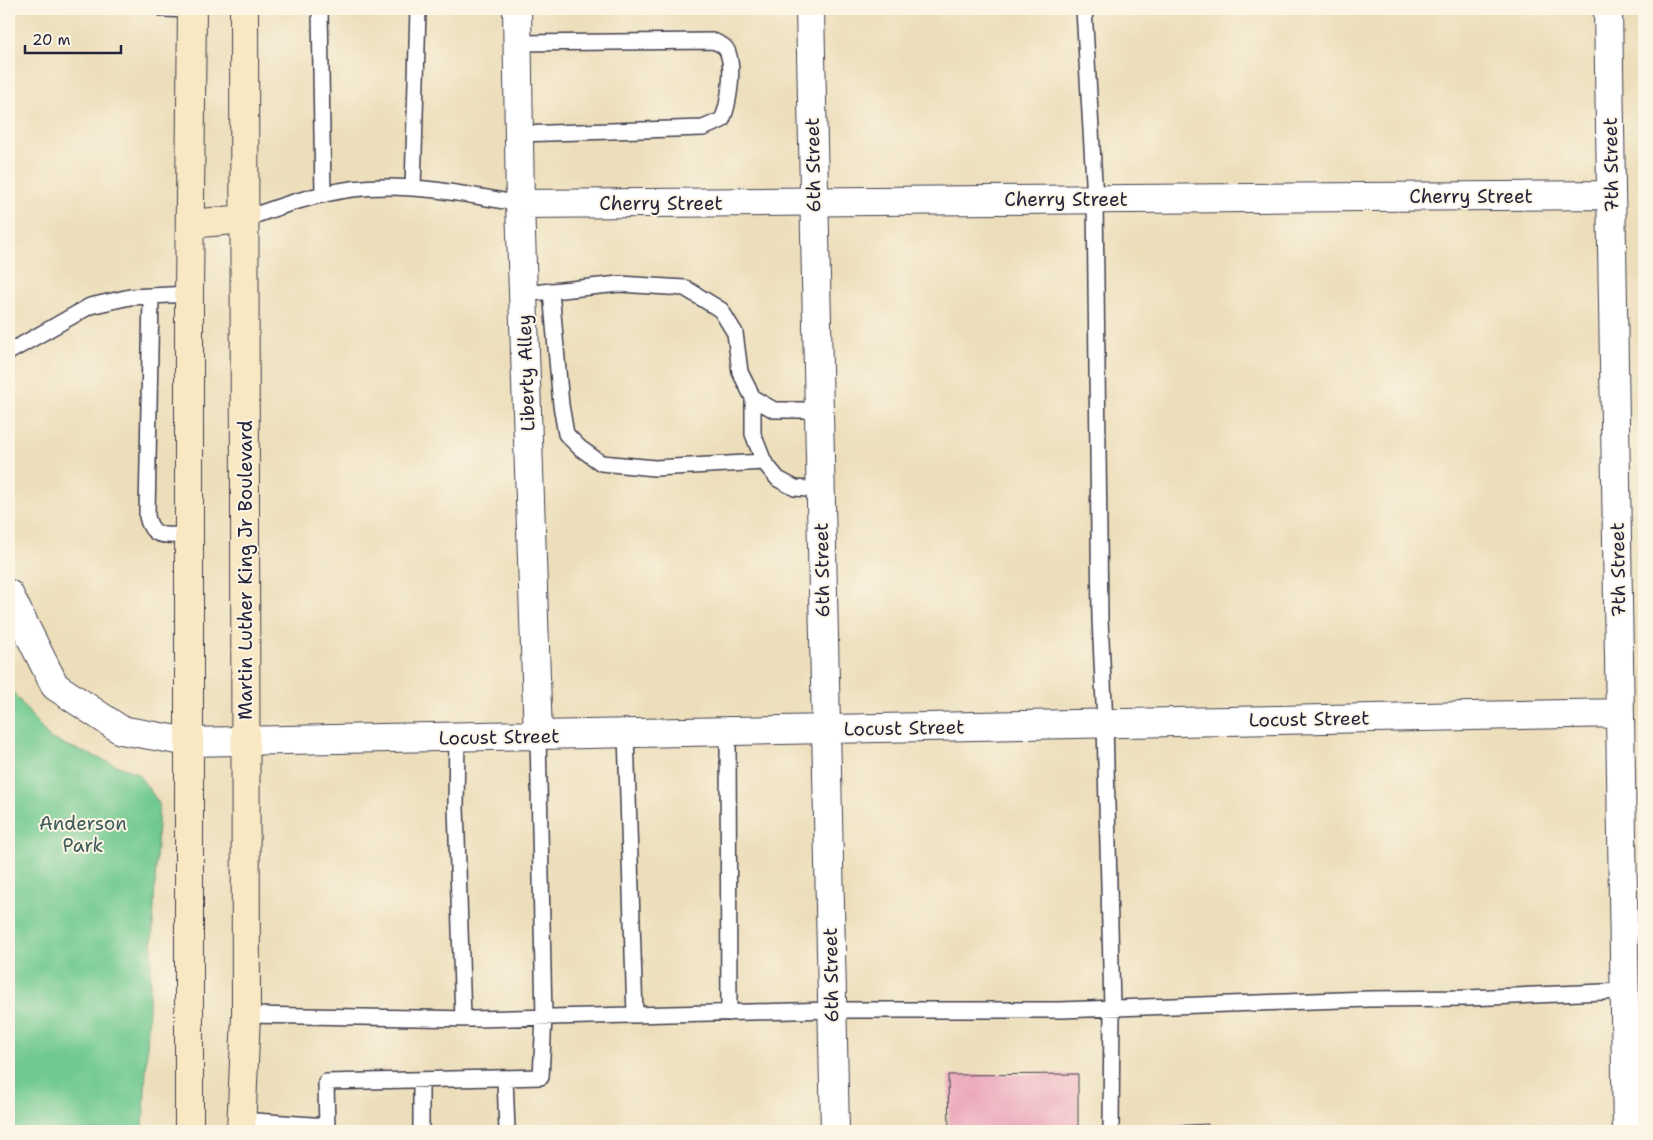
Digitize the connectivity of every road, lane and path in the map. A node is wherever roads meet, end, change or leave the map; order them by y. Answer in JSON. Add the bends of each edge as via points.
{"nodes":[{"id":1,"x":164,"y":9,"type":"edge"},
{"id":2,"x":244,"y":9,"type":"edge"},
{"id":3,"x":320,"y":9,"type":"edge"},
{"id":4,"x":418,"y":9,"type":"edge"},
{"id":5,"x":517,"y":9,"type":"edge"},
{"id":6,"x":810,"y":9,"type":"edge"},
{"id":7,"x":1084,"y":9,"type":"edge"},
{"id":8,"x":1608,"y":9,"type":"edge"},
{"id":9,"x":192,"y":10,"type":"edge"},
{"id":10,"x":518,"y":42,"type":"junction"},
{"id":11,"x":519,"y":134,"type":"junction"},
{"id":12,"x":413,"y":188,"type":"junction"},
{"id":13,"x":322,"y":195,"type":"junction"},
{"id":14,"x":1611,"y":195,"type":"junction"},
{"id":15,"x":1095,"y":199,"type":"junction"},
{"id":16,"x":814,"y":202,"type":"junction"},
{"id":17,"x":520,"y":204,"type":"junction"},
{"id":18,"x":245,"y":219,"type":"junction"},
{"id":19,"x":190,"y":224,"type":"junction"},
{"id":20,"x":551,"y":291,"type":"junction"},
{"id":21,"x":190,"y":294,"type":"junction"},
{"id":22,"x":523,"y":294,"type":"junction"},
{"id":23,"x":151,"y":296,"type":"junction"},
{"id":24,"x":9,"y":352,"type":"edge"},
{"id":25,"x":753,"y":398,"type":"junction"},
{"id":26,"x":818,"y":410,"type":"junction"},
{"id":27,"x":764,"y":462,"type":"junction"},
{"id":28,"x":820,"y":490,"type":"junction"},
{"id":29,"x":189,"y":534,"type":"junction"},
{"id":30,"x":9,"y":594,"type":"edge"},
{"id":31,"x":1620,"y":713,"type":"junction"},
{"id":32,"x":1105,"y":724,"type":"junction"},
{"id":33,"x":826,"y":730,"type":"junction"},
{"id":34,"x":728,"y":732,"type":"junction"},
{"id":35,"x":626,"y":734,"type":"junction"},
{"id":36,"x":538,"y":736,"type":"junction"},
{"id":37,"x":457,"y":737,"type":"junction"},
{"id":38,"x":245,"y":741,"type":"junction"},
{"id":39,"x":189,"y":742,"type":"junction"},
{"id":40,"x":1625,"y":991,"type":"junction"},
{"id":41,"x":1112,"y":1007,"type":"junction"},
{"id":42,"x":832,"y":1010,"type":"junction"},
{"id":43,"x":729,"y":1013,"type":"junction"},
{"id":44,"x":246,"y":1015,"type":"junction"},
{"id":45,"x":635,"y":1015,"type":"junction"},
{"id":46,"x":544,"y":1017,"type":"junction"},
{"id":47,"x":463,"y":1018,"type":"junction"},
{"id":48,"x":505,"y":1078,"type":"junction"},
{"id":49,"x":421,"y":1080,"type":"junction"},
{"id":50,"x":241,"y":1126,"type":"edge"},
{"id":51,"x":326,"y":1128,"type":"edge"},
{"id":52,"x":189,"y":1131,"type":"edge"},
{"id":53,"x":421,"y":1131,"type":"edge"},
{"id":54,"x":507,"y":1131,"type":"edge"},
{"id":55,"x":835,"y":1131,"type":"edge"},
{"id":56,"x":1111,"y":1131,"type":"edge"},
{"id":57,"x":1627,"y":1131,"type":"edge"}],
"edges":[{"from":1,"to":9,"type":"lane"},
{"from":2,"to":18,"type":"main road","name":"Martin Luther King Jr Boulevard"},
{"from":3,"to":13,"type":"lane"},
{"from":4,"to":12,"type":"lane"},
{"from":5,"to":10,"type":"street","name":"Liberty Alley"},
{"from":6,"to":16,"type":"street","name":"6th Street"},
{"from":7,"to":15,"type":"lane"},
{"from":8,"to":14,"type":"street","name":"7th Street"},
{"from":9,"to":19,"type":"main road"},
{"from":10,"to":11,"type":"street","name":"Liberty Alley"},
{"from":10,"to":11,"type":"lane","via":[[713,41],[722,44],[730,63],[728,108],[722,120],[703,128]]},
{"from":11,"to":17,"type":"street","name":"Liberty Alley"},
{"from":12,"to":13,"type":"lane","via":[[353,189]]},
{"from":12,"to":17,"type":"lane"},
{"from":13,"to":18,"type":"lane","via":[[294,200]]},
{"from":14,"to":15,"type":"street","name":"Cherry Street"},
{"from":14,"to":31,"type":"street","name":"7th Street"},
{"from":15,"to":16,"type":"street","name":"Cherry Street"},
{"from":15,"to":32,"type":"lane","via":[[1100,619]]},
{"from":16,"to":17,"type":"street","name":"Cherry Street"},
{"from":16,"to":26,"type":"street","name":"6th Street"},
{"from":17,"to":22,"type":"street","name":"Liberty Alley"},
{"from":18,"to":19,"type":"main road"},
{"from":18,"to":38,"type":"main road","name":"Martin Luther King Jr Boulevard"},
{"from":19,"to":21,"type":"main road"},
{"from":20,"to":22,"type":"lane"},
{"from":20,"to":25,"type":"lane","via":[[619,284],[685,288],[720,310],[735,333],[740,372]]},
{"from":20,"to":27,"type":"lane","via":[[564,424],[566,434],[580,448],[602,463],[655,468]]},
{"from":21,"to":23,"type":"lane"},
{"from":21,"to":29,"type":"main road"},
{"from":22,"to":36,"type":"street","name":"Liberty Alley"},
{"from":23,"to":24,"type":"lane","via":[[90,306]]},
{"from":23,"to":29,"type":"lane","via":[[147,516],[149,527],[155,533]]},
{"from":25,"to":26,"type":"lane","via":[[774,410]]},
{"from":25,"to":27,"type":"lane","via":[[753,434]]},
{"from":26,"to":28,"type":"street","name":"6th Street"},
{"from":27,"to":28,"type":"lane","via":[[778,479],[795,488]]},
{"from":28,"to":33,"type":"street","name":"6th Street"},
{"from":29,"to":39,"type":"main road"},
{"from":30,"to":39,"type":"street","name":"Locust Street","via":[[55,686],[121,730]]},
{"from":31,"to":32,"type":"street","name":"Locust Street"},
{"from":31,"to":40,"type":"street","name":"7th Street"},
{"from":32,"to":33,"type":"street","name":"Locust Street"},
{"from":32,"to":41,"type":"lane"},
{"from":33,"to":34,"type":"street","name":"Locust Street"},
{"from":33,"to":42,"type":"street","name":"6th Street"},
{"from":34,"to":35,"type":"street","name":"Locust Street"},
{"from":34,"to":43,"type":"lane"},
{"from":35,"to":36,"type":"street","name":"Locust Street"},
{"from":35,"to":45,"type":"lane"},
{"from":36,"to":37,"type":"street","name":"Locust Street"},
{"from":36,"to":46,"type":"lane"},
{"from":37,"to":38,"type":"street","name":"Locust Street"},
{"from":37,"to":47,"type":"lane"},
{"from":38,"to":39,"type":"street","name":"Locust Street"},
{"from":38,"to":44,"type":"main road","name":"Martin Luther King Jr Boulevard"},
{"from":39,"to":52,"type":"main road"},
{"from":40,"to":41,"type":"lane"},
{"from":40,"to":57,"type":"street","name":"7th Street"},
{"from":41,"to":42,"type":"lane"},
{"from":41,"to":56,"type":"lane"},
{"from":42,"to":43,"type":"lane"},
{"from":42,"to":55,"type":"street","name":"6th Street"},
{"from":43,"to":45,"type":"lane"},
{"from":44,"to":47,"type":"lane"},
{"from":44,"to":50,"type":"main road","name":"Martin Luther King Jr Boulevard"},
{"from":45,"to":46,"type":"lane"},
{"from":46,"to":47,"type":"lane"},
{"from":46,"to":48,"type":"lane","via":[[541,1078]]},
{"from":48,"to":49,"type":"lane"},
{"from":48,"to":54,"type":"lane"},
{"from":49,"to":51,"type":"lane","via":[[326,1082]]},
{"from":49,"to":53,"type":"lane"},
{"from":50,"to":51,"type":"lane"}]}
